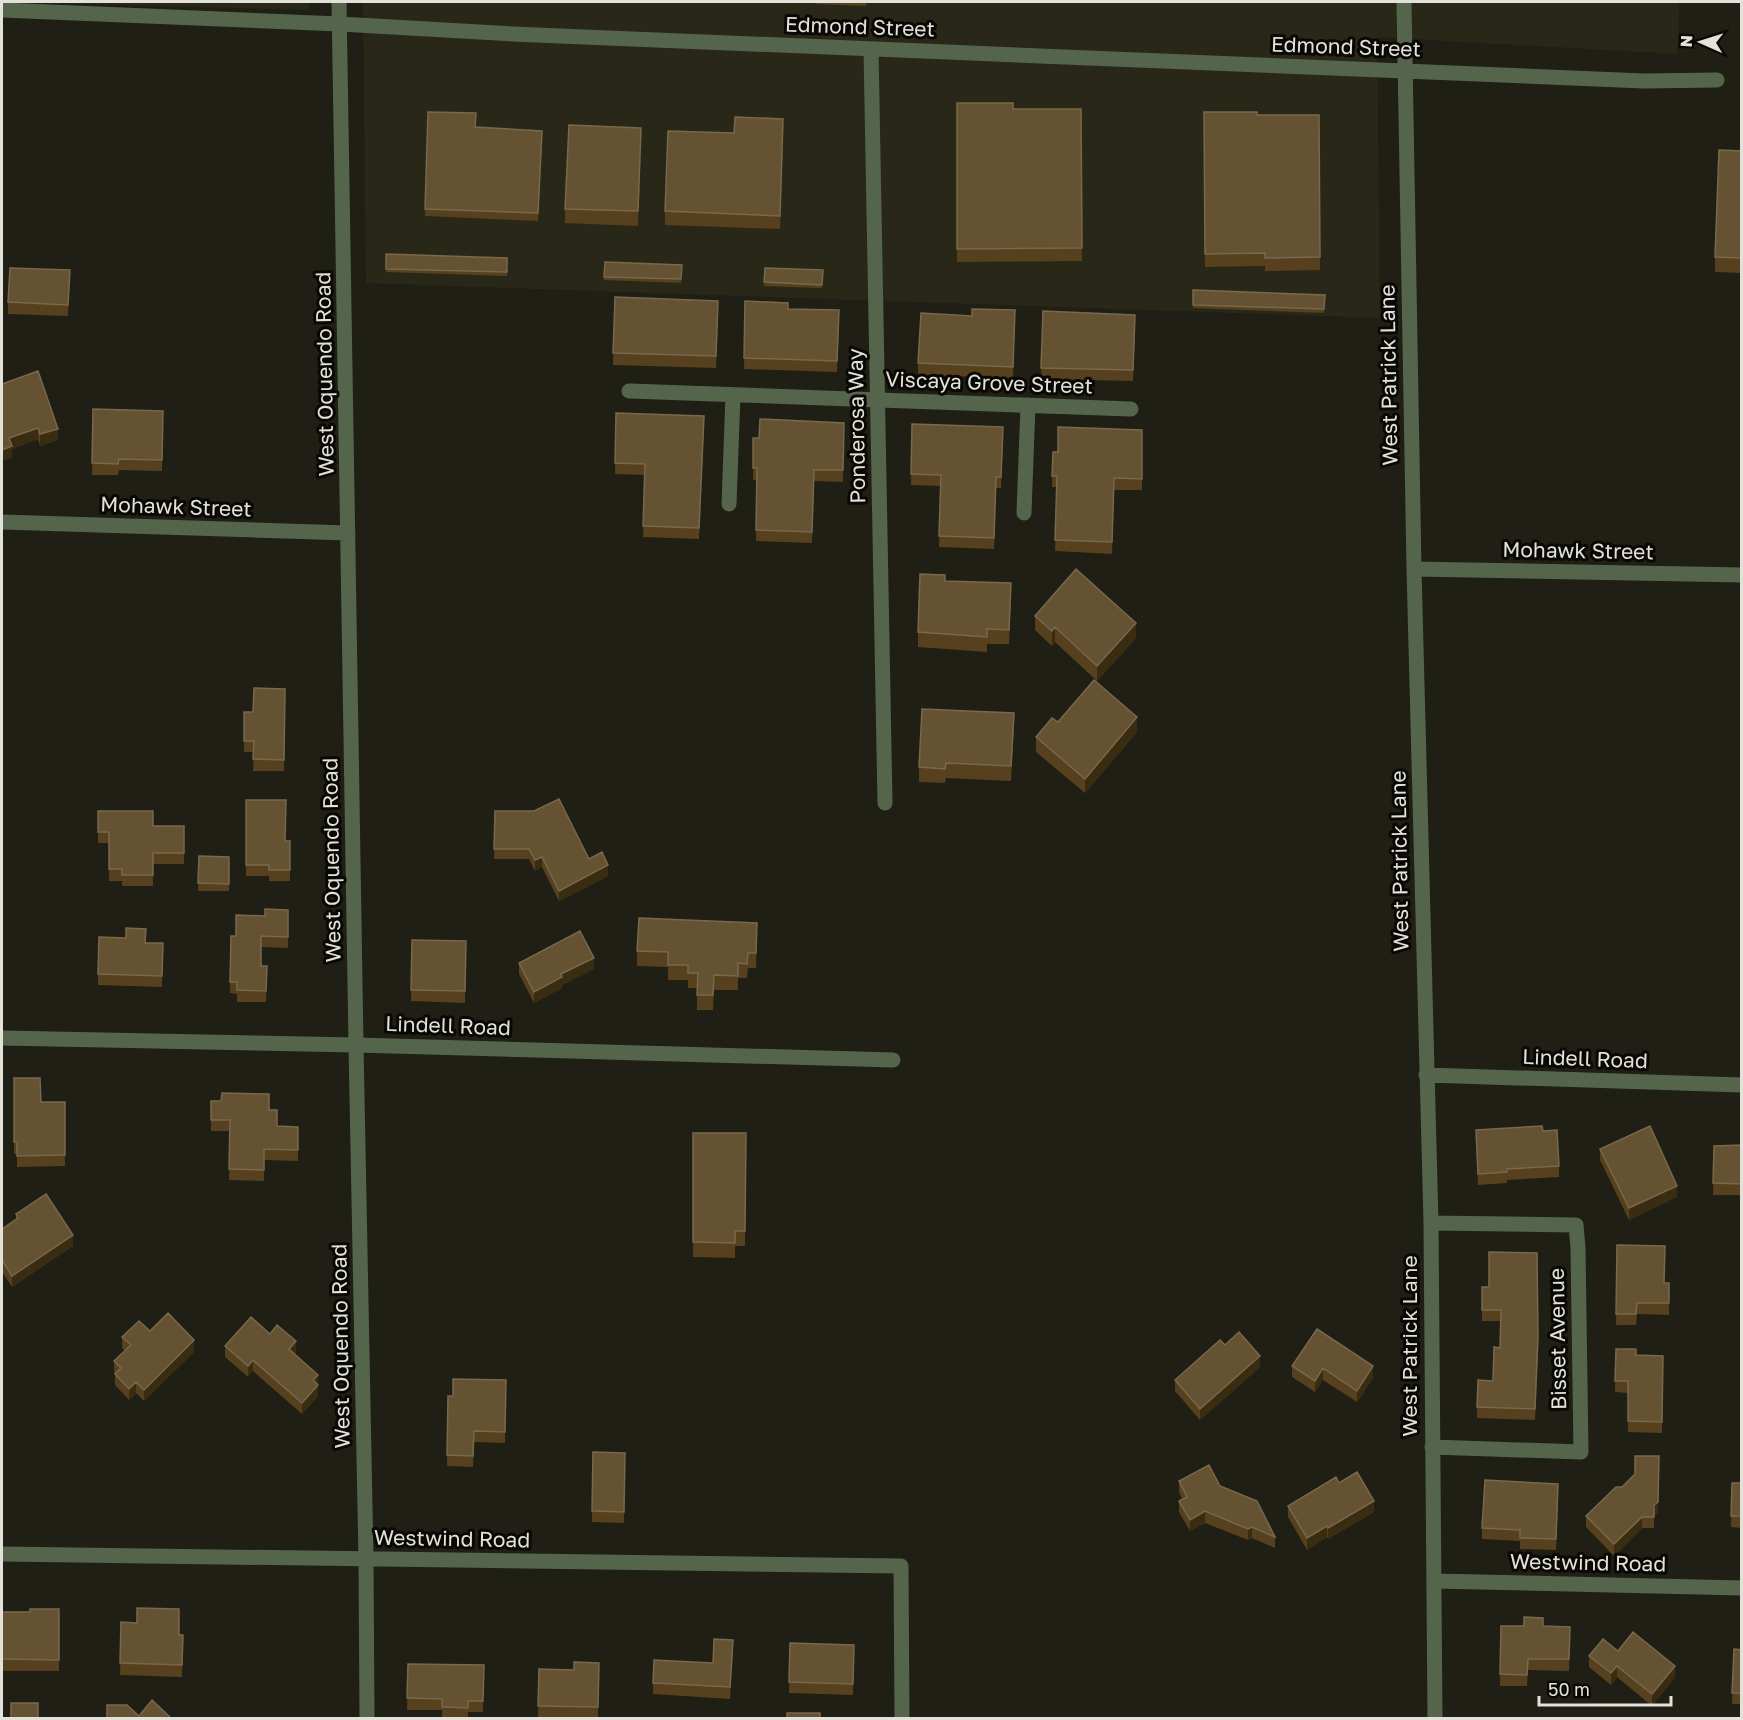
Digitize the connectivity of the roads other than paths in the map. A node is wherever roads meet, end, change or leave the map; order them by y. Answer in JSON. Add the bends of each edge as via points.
{"nodes":[{"id":1,"x":339,"y":2,"type":"edge"},
{"id":2,"x":1404,"y":2,"type":"edge"},
{"id":3,"x":2,"y":10,"type":"edge"},
{"id":4,"x":340,"y":24,"type":"junction"},
{"id":5,"x":871,"y":48,"type":"junction"},
{"id":6,"x":1404,"y":71,"type":"junction"},
{"id":7,"x":1717,"y":80,"type":"dead end"},
{"id":8,"x":629,"y":391,"type":"dead end"},
{"id":9,"x":733,"y":394,"type":"junction"},
{"id":10,"x":877,"y":400,"type":"junction"},
{"id":11,"x":1028,"y":405,"type":"junction"},
{"id":12,"x":1131,"y":409,"type":"dead end"},
{"id":13,"x":729,"y":504,"type":"dead end"},
{"id":14,"x":1024,"y":513,"type":"dead end"},
{"id":15,"x":2,"y":522,"type":"edge"},
{"id":16,"x":348,"y":533,"type":"junction"},
{"id":17,"x":1414,"y":569,"type":"junction"},
{"id":18,"x":1742,"y":575,"type":"edge"},
{"id":19,"x":885,"y":803,"type":"dead end"},
{"id":20,"x":2,"y":1038,"type":"edge"},
{"id":21,"x":356,"y":1045,"type":"junction"},
{"id":22,"x":893,"y":1060,"type":"dead end"},
{"id":23,"x":1426,"y":1075,"type":"junction"},
{"id":24,"x":1742,"y":1085,"type":"edge"},
{"id":25,"x":1431,"y":1223,"type":"junction"},
{"id":26,"x":1432,"y":1447,"type":"junction"},
{"id":27,"x":2,"y":1554,"type":"edge"},
{"id":28,"x":366,"y":1559,"type":"junction"},
{"id":29,"x":1434,"y":1581,"type":"junction"},
{"id":30,"x":1742,"y":1588,"type":"edge"},
{"id":31,"x":367,"y":1719,"type":"edge"},
{"id":32,"x":902,"y":1719,"type":"edge"},
{"id":33,"x":1435,"y":1719,"type":"edge"}],
"edges":[{"from":1,"to":4,"type":"street","name":"West Oquendo Road"},
{"from":2,"to":6,"type":"street","name":"West Patrick Lane"},
{"from":3,"to":4,"type":"street","name":"Edmond Street"},
{"from":4,"to":5,"type":"street","name":"Edmond Street"},
{"from":4,"to":16,"type":"street","name":"West Oquendo Road"},
{"from":5,"to":6,"type":"street","name":"Edmond Street"},
{"from":5,"to":10,"type":"street","name":"Ponderosa Way"},
{"from":6,"to":7,"type":"street","name":"Edmond Street","via":[[1644,81]]},
{"from":6,"to":17,"type":"street","name":"West Patrick Lane"},
{"from":8,"to":9,"type":"street","name":"Viscaya Grove Street"},
{"from":9,"to":10,"type":"street","name":"Viscaya Grove Street"},
{"from":9,"to":13,"type":"street"},
{"from":10,"to":11,"type":"street","name":"Viscaya Grove Street"},
{"from":10,"to":19,"type":"street","name":"Ponderosa Way"},
{"from":11,"to":12,"type":"street","name":"Viscaya Grove Street"},
{"from":11,"to":14,"type":"street"},
{"from":15,"to":16,"type":"street","name":"Mohawk Street"},
{"from":16,"to":21,"type":"street","name":"West Oquendo Road"},
{"from":17,"to":18,"type":"street","name":"Mohawk Street"},
{"from":17,"to":23,"type":"street","name":"West Patrick Lane"},
{"from":20,"to":21,"type":"street","name":"Lindell Road"},
{"from":21,"to":22,"type":"street","name":"Lindell Road"},
{"from":21,"to":28,"type":"street","name":"West Oquendo Road"},
{"from":23,"to":24,"type":"street","name":"Lindell Road"},
{"from":23,"to":25,"type":"street","name":"West Patrick Lane"},
{"from":25,"to":26,"type":"street","name":"West Patrick Lane"},
{"from":25,"to":26,"type":"street","name":"Bisset Avenue","via":[[1576,1225],[1581,1452]]},
{"from":26,"to":29,"type":"street","name":"West Patrick Lane"},
{"from":27,"to":28,"type":"street","name":"Westwind Road"},
{"from":28,"to":31,"type":"street","name":"West Oquendo Road"},
{"from":28,"to":32,"type":"street","name":"Westwind Road","via":[[901,1566]]},
{"from":29,"to":30,"type":"street","name":"Westwind Road"},
{"from":29,"to":33,"type":"street","name":"West Patrick Lane"}]}
